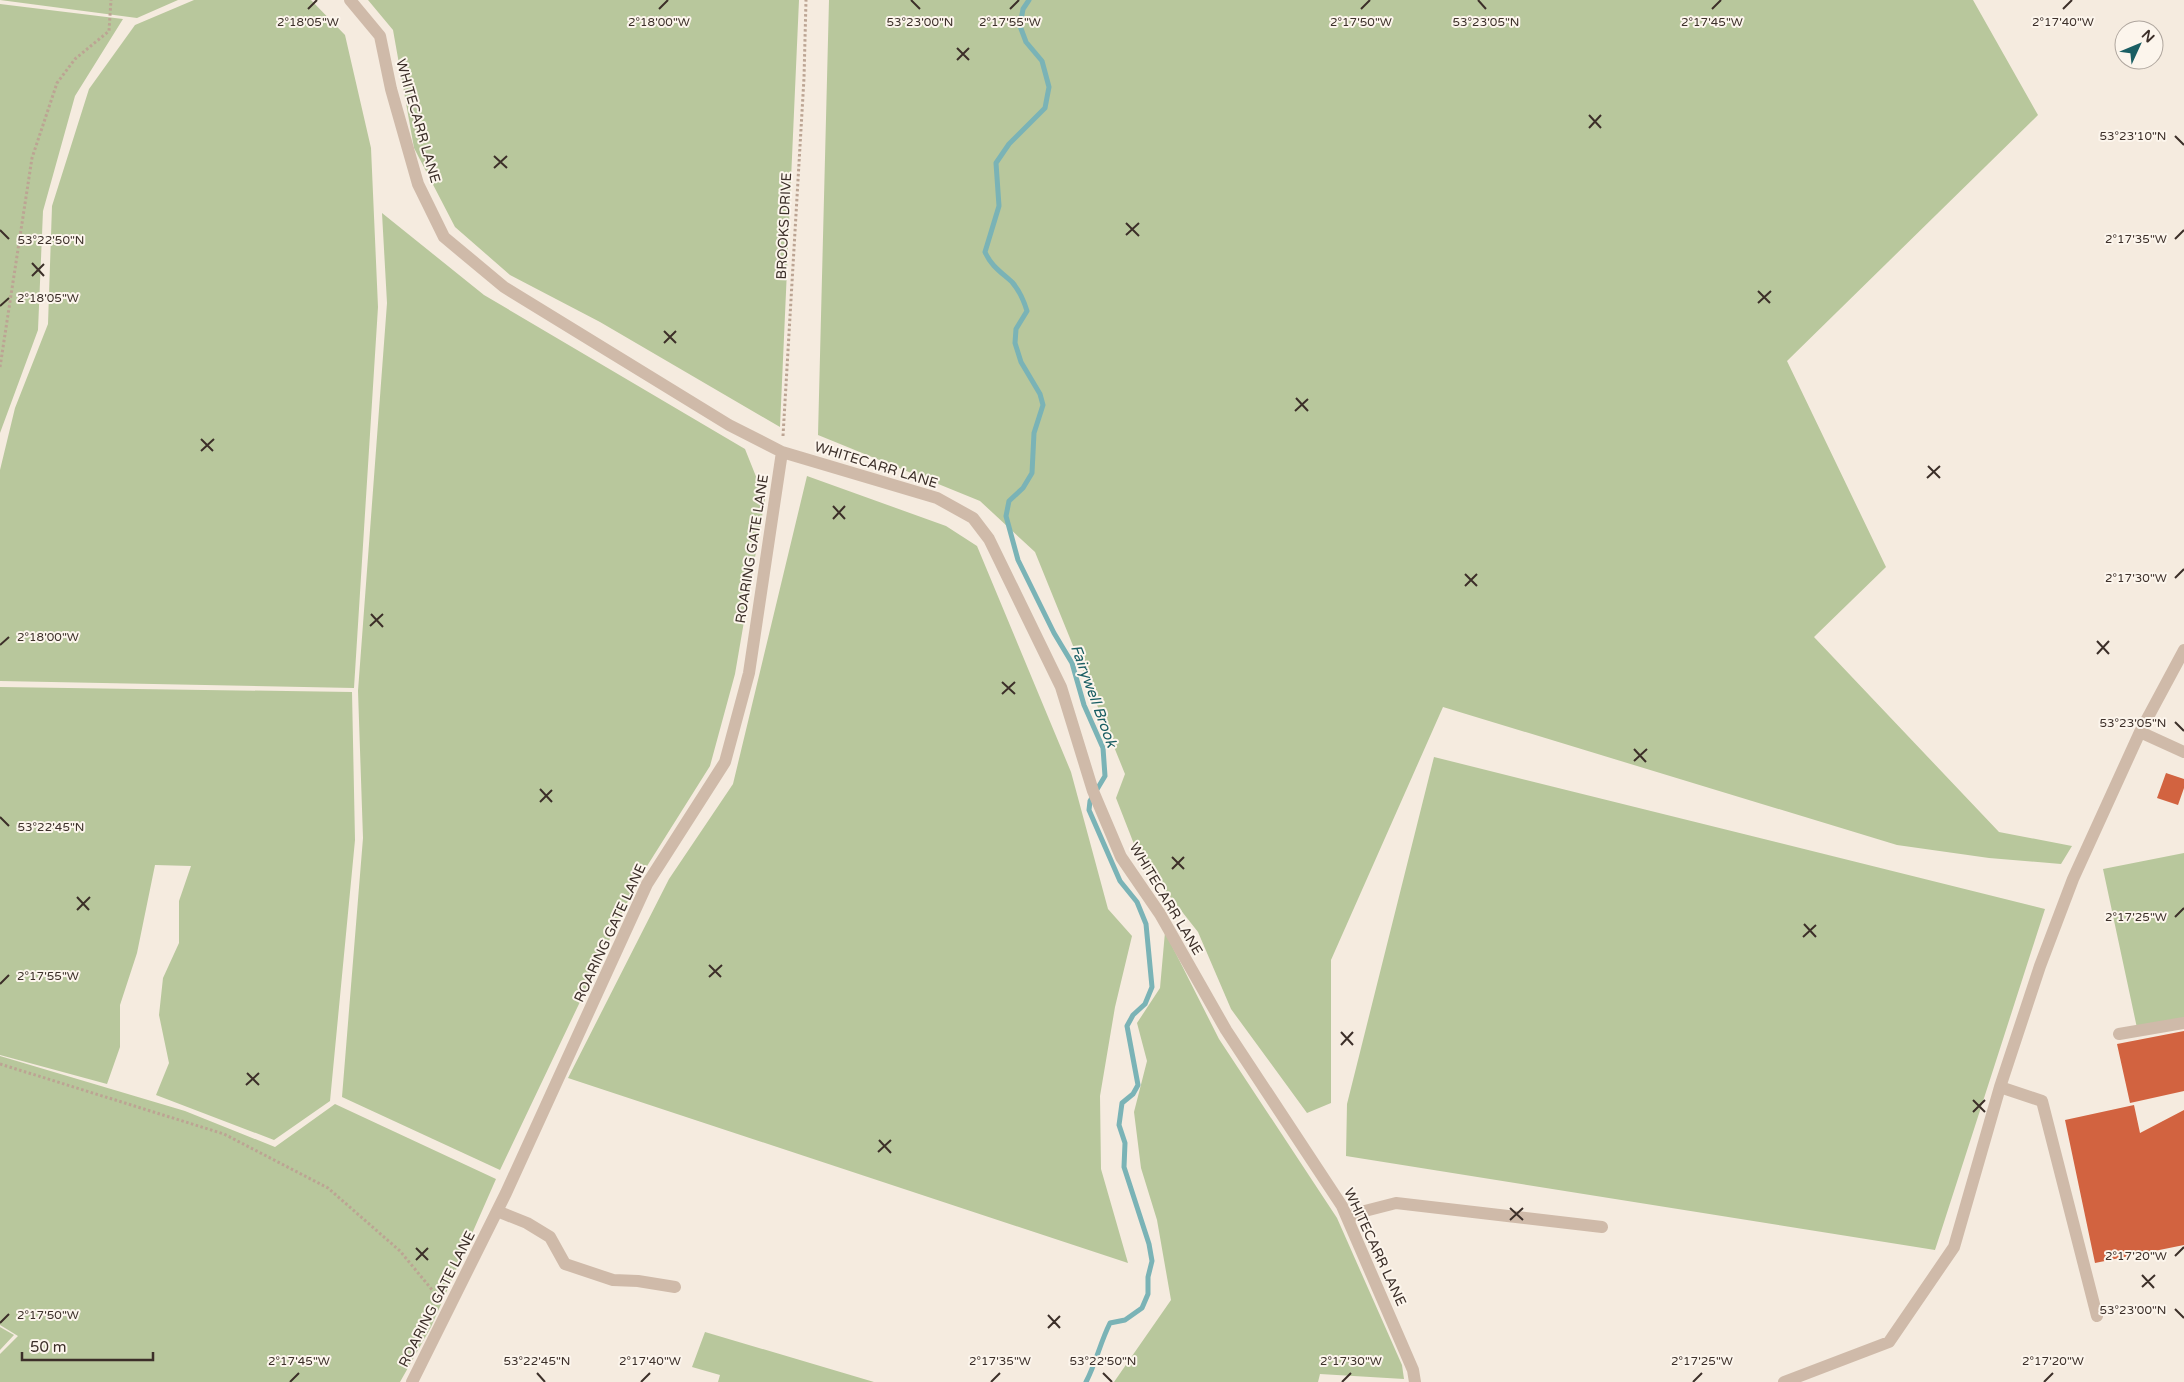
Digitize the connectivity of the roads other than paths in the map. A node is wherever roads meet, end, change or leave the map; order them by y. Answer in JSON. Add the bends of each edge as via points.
{"nodes":[{"id":1,"x":350,"y":0,"type":"edge"},
{"id":2,"x":782,"y":452,"type":"junction"},
{"id":3,"x":2184,"y":650,"type":"edge"},
{"id":4,"x":2140,"y":732,"type":"junction"},
{"id":5,"x":2184,"y":752,"type":"edge"},
{"id":6,"x":2184,"y":1023,"type":"edge"},
{"id":7,"x":2119,"y":1034,"type":"dead end"},
{"id":8,"x":2000,"y":1087,"type":"junction"},
{"id":9,"x":498,"y":1211,"type":"junction"},
{"id":10,"x":1348,"y":1220,"type":"junction"},
{"id":11,"x":1602,"y":1227,"type":"dead end"},
{"id":12,"x":675,"y":1287,"type":"dead end"},
{"id":13,"x":2097,"y":1316,"type":"dead end"},
{"id":14,"x":412,"y":1382,"type":"edge"},
{"id":15,"x":1415,"y":1382,"type":"edge"},
{"id":16,"x":1784,"y":1382,"type":"edge"}],
"edges":[{"from":1,"to":2,"type":"street","name":"WHITECARR LANE","via":[[380,36],[391,89],[418,184],[444,237],[504,287],[729,425]]},
{"from":2,"to":9,"type":"street","name":"ROARING GATE LANE","via":[[749,673],[725,762],[647,884]]},
{"from":2,"to":10,"type":"street","name":"WHITECARR LANE","via":[[937,498],[973,518],[989,538],[1061,687],[1093,791],[1121,857],[1160,914],[1226,1030],[1342,1206]]},
{"from":3,"to":4,"type":"street"},
{"from":4,"to":5,"type":"street"},
{"from":4,"to":8,"type":"street","via":[[2073,878]]},
{"from":6,"to":7,"type":"street"},
{"from":8,"to":13,"type":"street","via":[[2042,1101]]},
{"from":8,"to":16,"type":"street","via":[[1954,1247],[1888,1342]]},
{"from":9,"to":12,"type":"street","via":[[550,1237],[565,1264],[613,1280]]},
{"from":9,"to":14,"type":"street","name":"ROARING GATE LANE"},
{"from":10,"to":11,"type":"street","via":[[1357,1214],[1396,1203]]},
{"from":10,"to":15,"type":"street","name":"WHITECARR LANE","via":[[1413,1370]]}]}
